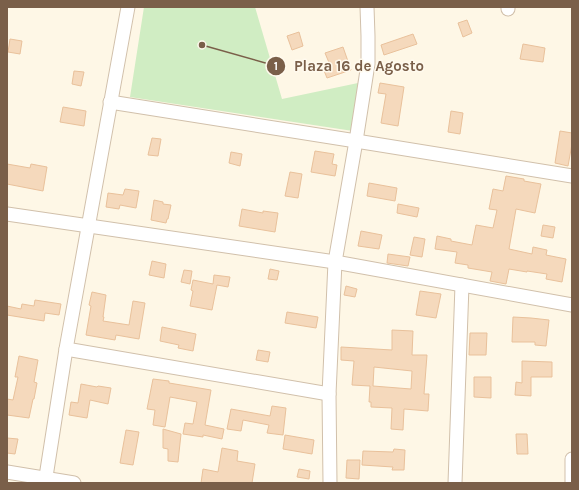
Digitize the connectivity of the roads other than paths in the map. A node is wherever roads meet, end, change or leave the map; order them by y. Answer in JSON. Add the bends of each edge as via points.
{"nodes":[{"id":1,"x":128,"y":7,"type":"edge"},
{"id":2,"x":367,"y":7,"type":"edge"},
{"id":3,"x":110,"y":102,"type":"junction"},
{"id":4,"x":356,"y":141,"type":"junction"},
{"id":5,"x":572,"y":176,"type":"edge"},
{"id":6,"x":7,"y":214,"type":"edge"},
{"id":7,"x":88,"y":225,"type":"junction"},
{"id":8,"x":335,"y":262,"type":"junction"},
{"id":9,"x":462,"y":285,"type":"junction"},
{"id":10,"x":572,"y":305,"type":"edge"},
{"id":11,"x":66,"y":349,"type":"junction"},
{"id":12,"x":329,"y":394,"type":"junction"},
{"id":13,"x":572,"y":459,"type":"edge"},
{"id":14,"x":7,"y":472,"type":"edge"},
{"id":15,"x":46,"y":481,"type":"edge"},
{"id":16,"x":74,"y":483,"type":"edge"},
{"id":17,"x":330,"y":483,"type":"edge"},
{"id":18,"x":455,"y":483,"type":"edge"},
{"id":19,"x":572,"y":483,"type":"edge"}],
"edges":[{"from":1,"to":3,"type":"street"},
{"from":2,"to":4,"type":"street","via":[[368,64]]},
{"from":3,"to":4,"type":"street"},
{"from":3,"to":7,"type":"street"},
{"from":4,"to":5,"type":"street"},
{"from":4,"to":8,"type":"street"},
{"from":6,"to":7,"type":"street"},
{"from":7,"to":8,"type":"street"},
{"from":7,"to":11,"type":"street"},
{"from":8,"to":9,"type":"street"},
{"from":8,"to":12,"type":"street"},
{"from":9,"to":10,"type":"street"},
{"from":9,"to":18,"type":"street"},
{"from":11,"to":12,"type":"street"},
{"from":11,"to":15,"type":"street"},
{"from":12,"to":17,"type":"street"},
{"from":13,"to":19,"type":"street"},
{"from":14,"to":15,"type":"street"},
{"from":15,"to":16,"type":"street"}]}
